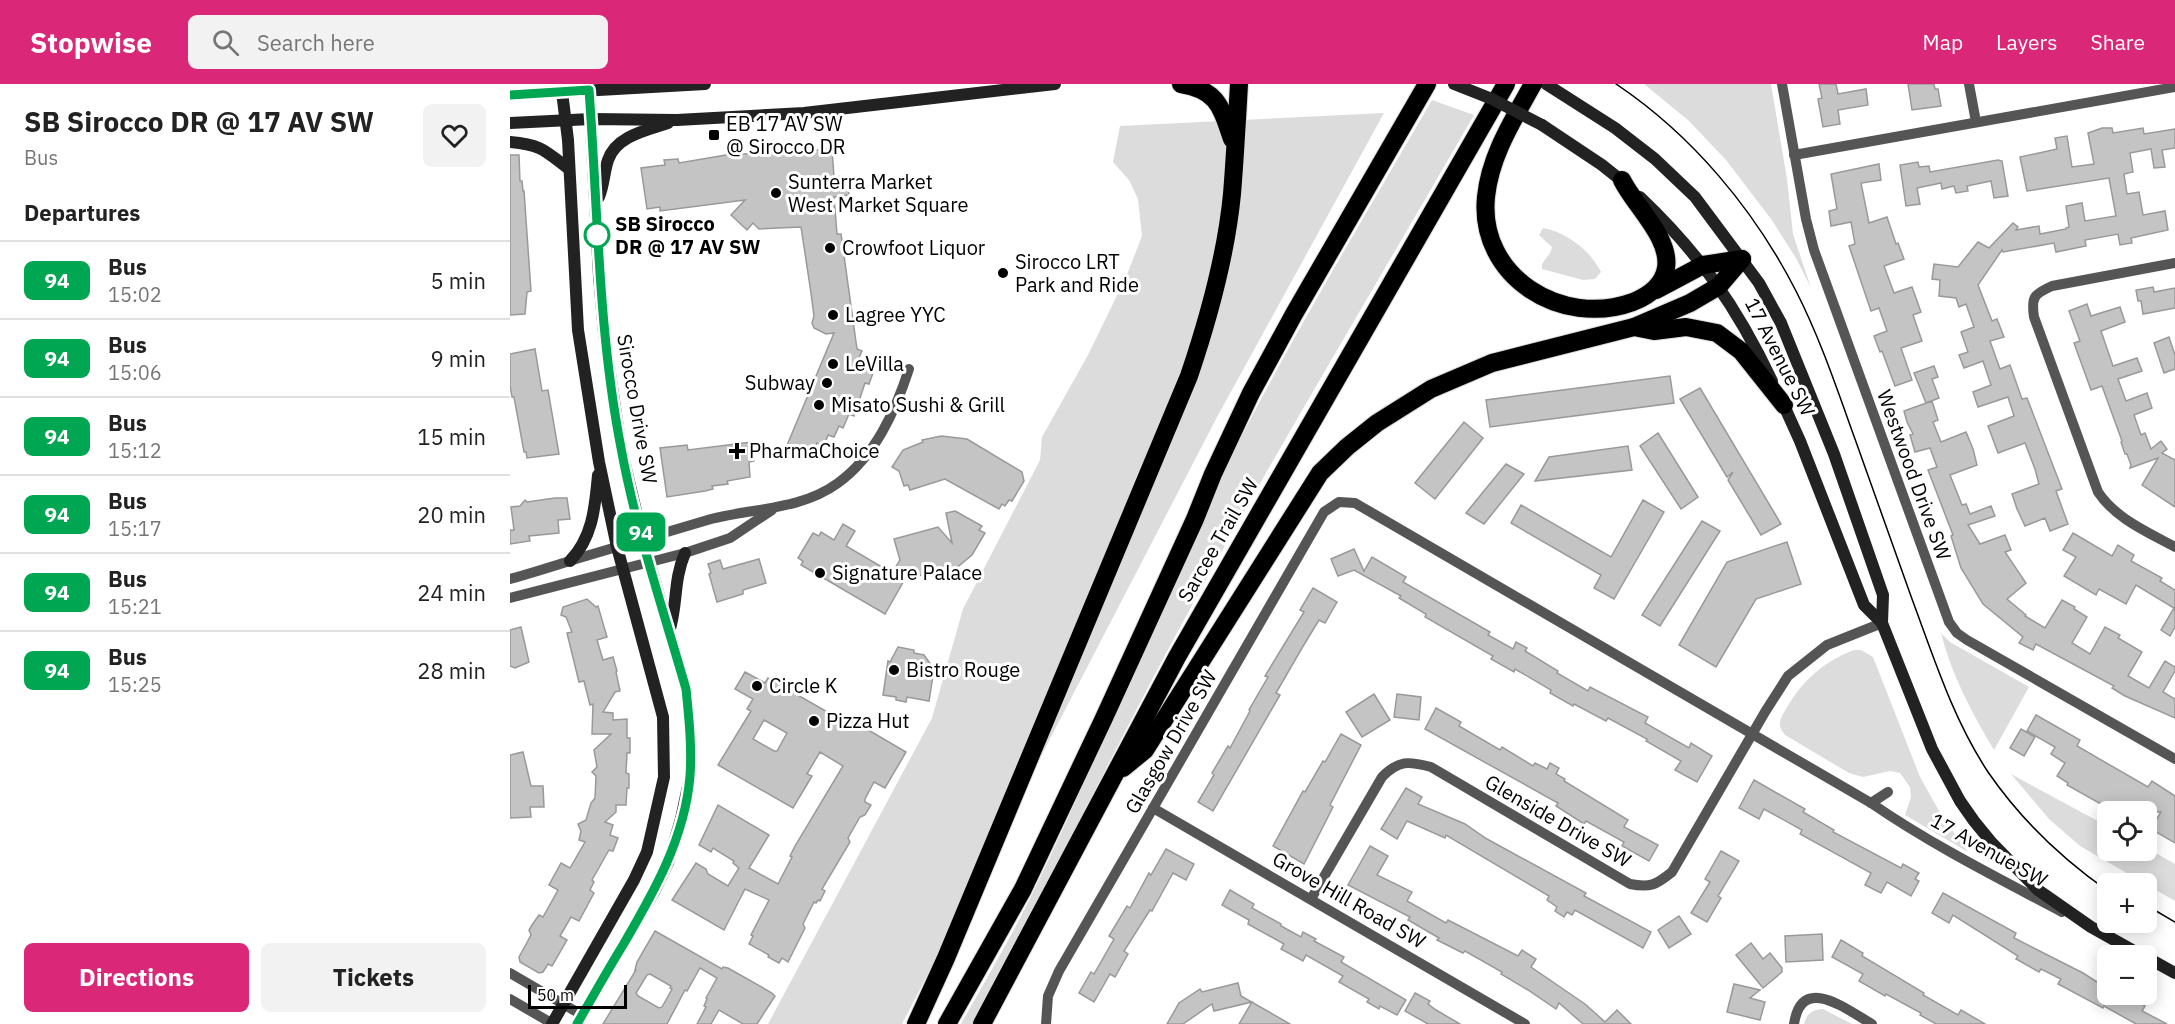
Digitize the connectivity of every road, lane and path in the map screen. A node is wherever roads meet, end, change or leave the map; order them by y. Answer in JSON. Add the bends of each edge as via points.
{"nodes":[{"id":1,"x":517,"y":84,"type":"edge"},
{"id":2,"x":705,"y":84,"type":"edge"},
{"id":3,"x":1055,"y":84,"type":"edge"},
{"id":4,"x":1180,"y":84,"type":"edge"},
{"id":5,"x":1239,"y":84,"type":"edge"},
{"id":6,"x":1427,"y":84,"type":"edge"},
{"id":7,"x":1454,"y":84,"type":"edge"},
{"id":8,"x":1506,"y":84,"type":"edge"},
{"id":9,"x":1533,"y":84,"type":"edge"},
{"id":10,"x":1546,"y":84,"type":"edge"},
{"id":11,"x":1782,"y":84,"type":"edge"},
{"id":12,"x":1969,"y":84,"type":"edge"},
{"id":13,"x":588,"y":87,"type":"edge"},
{"id":14,"x":2158,"y":87,"type":"edge"},
{"id":15,"x":2175,"y":87,"type":"edge"},
{"id":16,"x":562,"y":88,"type":"edge"},
{"id":17,"x":510,"y":89,"type":"edge"},
{"id":18,"x":510,"y":95,"type":"edge"},
{"id":19,"x":591,"y":119,"type":"junction"},
{"id":20,"x":565,"y":120,"type":"junction"},
{"id":21,"x":677,"y":120,"type":"junction"},
{"id":22,"x":1976,"y":122,"type":"junction"},
{"id":23,"x":510,"y":123,"type":"edge"},
{"id":24,"x":510,"y":142,"type":"edge"},
{"id":25,"x":1234,"y":147,"type":"junction"},
{"id":26,"x":1794,"y":155,"type":"junction"},
{"id":27,"x":569,"y":169,"type":"junction"},
{"id":28,"x":1622,"y":180,"type":"junction"},
{"id":29,"x":596,"y":204,"type":"junction"},
{"id":30,"x":1742,"y":259,"type":"junction"},
{"id":31,"x":2175,"y":263,"type":"edge"},
{"id":32,"x":1703,"y":265,"type":"junction"},
{"id":33,"x":1719,"y":286,"type":"junction"},
{"id":34,"x":1654,"y":291,"type":"junction"},
{"id":35,"x":1634,"y":327,"type":"junction"},
{"id":36,"x":909,"y":369,"type":"dead end"},
{"id":37,"x":1784,"y":405,"type":"junction"},
{"id":38,"x":599,"y":462,"type":"junction"},
{"id":39,"x":1355,"y":503,"type":"joint"},
{"id":40,"x":776,"y":508,"type":"junction"},
{"id":41,"x":643,"y":540,"type":"junction"},
{"id":42,"x":617,"y":547,"type":"junction"},
{"id":43,"x":2175,"y":547,"type":"edge"},
{"id":44,"x":684,"y":552,"type":"junction"},
{"id":45,"x":570,"y":561,"type":"junction"},
{"id":46,"x":649,"y":561,"type":"junction"},
{"id":47,"x":624,"y":569,"type":"junction"},
{"id":48,"x":510,"y":579,"type":"edge"},
{"id":49,"x":510,"y":598,"type":"edge"},
{"id":50,"x":1882,"y":623,"type":"junction"},
{"id":51,"x":668,"y":633,"type":"junction"},
{"id":52,"x":1752,"y":734,"type":"junction"},
{"id":53,"x":2175,"y":759,"type":"edge"},
{"id":54,"x":1115,"y":775,"type":"junction"},
{"id":55,"x":1888,"y":792,"type":"dead end"},
{"id":56,"x":1871,"y":803,"type":"junction"},
{"id":57,"x":1153,"y":808,"type":"junction"},
{"id":58,"x":1311,"y":899,"type":"junction"},
{"id":59,"x":2091,"y":927,"type":"junction"},
{"id":60,"x":2125,"y":945,"type":"edge"},
{"id":61,"x":2157,"y":963,"type":"edge"},
{"id":62,"x":510,"y":973,"type":"edge"},
{"id":63,"x":2175,"y":973,"type":"edge"},
{"id":64,"x":510,"y":999,"type":"edge"},
{"id":65,"x":563,"y":1004,"type":"junction"},
{"id":66,"x":580,"y":1019,"type":"edge"},
{"id":67,"x":552,"y":1024,"type":"edge"},
{"id":68,"x":916,"y":1024,"type":"edge"},
{"id":69,"x":947,"y":1024,"type":"edge"},
{"id":70,"x":982,"y":1024,"type":"edge"},
{"id":71,"x":1046,"y":1024,"type":"edge"},
{"id":72,"x":1525,"y":1024,"type":"edge"},
{"id":73,"x":1794,"y":1024,"type":"edge"},
{"id":74,"x":1872,"y":1024,"type":"edge"}],
"edges":[{"from":1,"to":17,"type":"main road"},
{"from":2,"to":13,"type":"main road"},
{"from":3,"to":21,"type":"main road","via":[[804,113]]},
{"from":4,"to":25,"type":"highway","via":[[1212,95]]},
{"from":5,"to":25,"type":"highway"},
{"from":6,"to":69,"type":"highway","name":"Sarcee Trail SW","via":[[1251,393],[1023,889]]},
{"from":7,"to":28,"type":"main road","name":"17 Avenue SW","bridge":true,"via":[[1542,125]]},
{"from":8,"to":54,"type":"highway","name":"Sarcee Trail SW","via":[[1177,657]]},
{"from":9,"to":34,"type":"highway","via":[[1500,145],[1489,182],[1486,214],[1495,250],[1523,284],[1566,306],[1608,308]]},
{"from":10,"to":30,"type":"main road","name":"17 Avenue SW","via":[[1655,159],[1695,197]]},
{"from":11,"to":26,"type":"street","name":"Westwood Drive SW"},
{"from":12,"to":22,"type":"street"},
{"from":13,"to":16,"type":"main road"},
{"from":13,"to":19,"type":"main road","name":"Sirocco Drive SW"},
{"from":14,"to":15,"type":"street"},
{"from":14,"to":22,"type":"street"},
{"from":16,"to":18,"type":"main road"},
{"from":16,"to":20,"type":"main road"},
{"from":19,"to":20,"type":"main road"},
{"from":19,"to":21,"type":"main road"},
{"from":19,"to":29,"type":"main road","name":"Sirocco Drive SW"},
{"from":20,"to":23,"type":"main road"},
{"from":20,"to":27,"type":"main road"},
{"from":21,"to":29,"type":"main road","via":[[619,144],[610,154]]},
{"from":22,"to":26,"type":"street"},
{"from":24,"to":27,"type":"main road","via":[[544,149]]},
{"from":25,"to":68,"type":"highway","via":[[1232,195],[1213,298],[1189,376]]},
{"from":26,"to":53,"type":"street","name":"Westwood Drive SW","via":[[1814,250],[1949,622],[1967,640]]},
{"from":27,"to":38,"type":"main road","via":[[578,330]]},
{"from":28,"to":32,"type":"main road","name":"17 Avenue SW","via":[[1691,248]]},
{"from":28,"to":34,"type":"highway","via":[[1657,234],[1666,260],[1664,276]]},
{"from":29,"to":41,"type":"main road","name":"Sirocco Drive SW","via":[[604,333],[621,448]]},
{"from":30,"to":32,"type":"highway"},
{"from":30,"to":33,"type":"highway"},
{"from":30,"to":50,"type":"main road","name":"17 Avenue SW","via":[[1781,323],[1834,454],[1883,595]]},
{"from":31,"to":43,"type":"street","via":[[2052,286],[2038,292],[2032,303],[2098,492],[2119,515]]},
{"from":32,"to":33,"type":"main road","name":"17 Avenue SW"},
{"from":32,"to":34,"type":"highway"},
{"from":33,"to":35,"type":"highway"},
{"from":33,"to":37,"type":"main road","name":"17 Avenue SW","via":[[1753,339]]},
{"from":35,"to":37,"type":"highway","via":[[1654,331],[1686,327],[1717,333],[1741,351]]},
{"from":35,"to":54,"type":"highway","via":[[1492,363],[1459,376],[1405,404],[1347,447],[1320,473],[1145,750]]},
{"from":36,"to":40,"type":"street","via":[[898,402],[861,462],[817,496]]},
{"from":37,"to":50,"type":"main road","name":"17 Avenue SW","via":[[1864,605]]},
{"from":38,"to":42,"type":"main road"},
{"from":38,"to":45,"type":"main road","via":[[590,529]]},
{"from":39,"to":52,"type":"street","name":"17 Avenue SW"},
{"from":39,"to":57,"type":"street","name":"Glasgow Drive SW","via":[[1339,502],[1324,512]]},
{"from":40,"to":41,"type":"street","via":[[714,518]]},
{"from":40,"to":44,"type":"street","via":[[730,538]]},
{"from":41,"to":42,"type":"street"},
{"from":41,"to":46,"type":"main road","name":"Sirocco Drive SW"},
{"from":42,"to":45,"type":"street"},
{"from":42,"to":47,"type":"main road"},
{"from":44,"to":46,"type":"street"},
{"from":44,"to":51,"type":"main road"},
{"from":45,"to":48,"type":"street"},
{"from":46,"to":47,"type":"street"},
{"from":46,"to":51,"type":"main road","name":"Sirocco Drive SW"},
{"from":47,"to":49,"type":"street"},
{"from":47,"to":65,"type":"main road","via":[[663,717],[664,777],[647,852]]},
{"from":50,"to":52,"type":"street","name":"Glenside Drive SW","via":[[1827,645],[1788,676]]},
{"from":50,"to":59,"type":"main road","name":"17 Avenue SW","via":[[1932,748],[1960,801],[2000,852],[2038,890]]},
{"from":51,"to":66,"type":"main road","name":"Sirocco Drive SW","via":[[686,689],[689,715],[690,777],[681,819],[668,863],[654,892]]},
{"from":52,"to":56,"type":"street","name":"17 Avenue SW"},
{"from":52,"to":58,"type":"street","name":"Glenside Drive SW","via":[[1672,872],[1646,887],[1630,884],[1431,767],[1411,762],[1394,766],[1382,777]]},
{"from":54,"to":70,"type":"highway","name":"Sarcee Trail SW"},
{"from":55,"to":56,"type":"street"},
{"from":56,"to":59,"type":"street","name":"17 Avenue SW","via":[[1979,868]]},
{"from":57,"to":58,"type":"street","name":"Grove Hill Road SW"},
{"from":57,"to":71,"type":"street","name":"Glasgow Drive SW","via":[[1059,971],[1048,996]]},
{"from":58,"to":72,"type":"street","name":"Grove Hill Road SW"},
{"from":59,"to":60,"type":"main road","name":"17 Avenue SW"},
{"from":61,"to":63,"type":"main road","name":"17 Avenue SW"},
{"from":62,"to":65,"type":"street"},
{"from":64,"to":67,"type":"street"},
{"from":65,"to":66,"type":"street"},
{"from":65,"to":67,"type":"main road"},
{"from":73,"to":74,"type":"street","via":[[1804,1001],[1817,997],[1830,1000]]}]}
